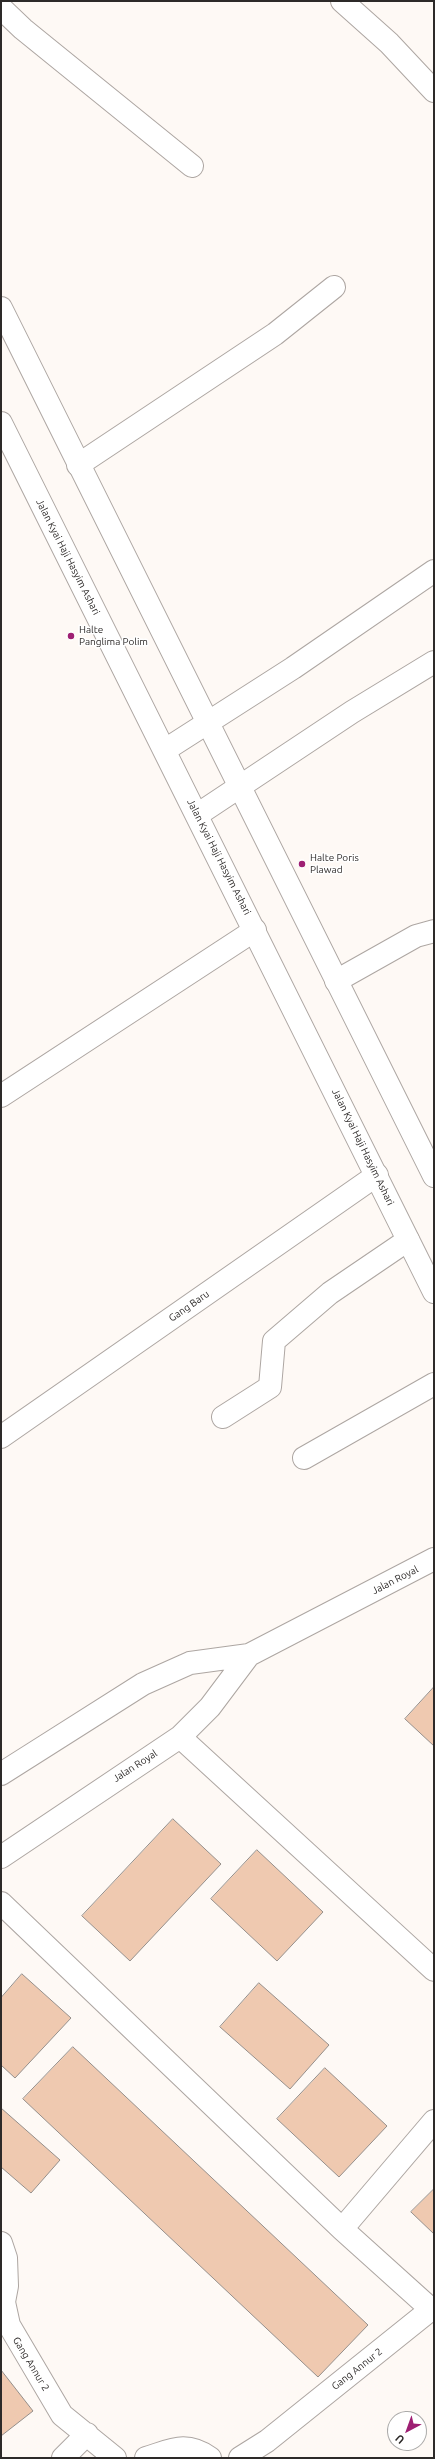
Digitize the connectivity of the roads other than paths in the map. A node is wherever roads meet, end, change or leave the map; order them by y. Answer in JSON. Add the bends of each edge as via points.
{"nodes":[{"id":1,"x":342,"y":1,"type":"edge"},
{"id":2,"x":1,"y":8,"type":"edge"},
{"id":3,"x":434,"y":91,"type":"edge"},
{"id":4,"x":192,"y":166,"type":"dead end"},
{"id":5,"x":334,"y":287,"type":"dead end"},
{"id":6,"x":1,"y":308,"type":"edge"},
{"id":7,"x":1,"y":423,"type":"edge"},
{"id":8,"x":78,"y":464,"type":"junction"},
{"id":9,"x":434,"y":571,"type":"edge"},
{"id":10,"x":434,"y":662,"type":"edge"},
{"id":11,"x":206,"y":723,"type":"junction"},
{"id":12,"x":165,"y":750,"type":"junction"},
{"id":13,"x":239,"y":787,"type":"junction"},
{"id":14,"x":197,"y":814,"type":"junction"},
{"id":15,"x":255,"y":930,"type":"junction"},
{"id":16,"x":434,"y":931,"type":"edge"},
{"id":17,"x":336,"y":981,"type":"junction"},
{"id":18,"x":1,"y":1096,"type":"edge"},
{"id":19,"x":377,"y":1175,"type":"junction"},
{"id":20,"x":434,"y":1176,"type":"edge"},
{"id":21,"x":408,"y":1240,"type":"junction"},
{"id":22,"x":434,"y":1292,"type":"edge"},
{"id":23,"x":434,"y":1384,"type":"edge"},
{"id":24,"x":223,"y":1418,"type":"dead end"},
{"id":25,"x":1,"y":1437,"type":"edge"},
{"id":26,"x":304,"y":1458,"type":"dead end"},
{"id":27,"x":434,"y":1559,"type":"edge"},
{"id":28,"x":249,"y":1655,"type":"junction"},
{"id":29,"x":180,"y":1737,"type":"junction"},
{"id":30,"x":1,"y":1774,"type":"edge"},
{"id":31,"x":1,"y":1857,"type":"edge"},
{"id":32,"x":1,"y":1903,"type":"edge"},
{"id":33,"x":434,"y":1970,"type":"edge"},
{"id":34,"x":434,"y":2121,"type":"edge"},
{"id":35,"x":342,"y":2229,"type":"junction"},
{"id":36,"x":1,"y":2243,"type":"edge"},
{"id":37,"x":433,"y":2309,"type":"edge"},
{"id":38,"x":87,"y":2434,"type":"junction"},
{"id":39,"x":267,"y":2449,"type":"edge"},
{"id":40,"x":63,"y":2458,"type":"edge"},
{"id":41,"x":115,"y":2458,"type":"edge"},
{"id":42,"x":146,"y":2458,"type":"edge"},
{"id":43,"x":210,"y":2458,"type":"edge"},
{"id":44,"x":240,"y":2458,"type":"edge"}],
"edges":[{"from":1,"to":3,"type":"street","via":[[389,44]]},
{"from":2,"to":4,"type":"street","via":[[23,30]]},
{"from":5,"to":8,"type":"street","via":[[275,334]]},
{"from":6,"to":8,"type":"street"},
{"from":7,"to":12,"type":"street","name":"Jalan Kyai Haji Hasyim Ashari"},
{"from":8,"to":11,"type":"street"},
{"from":9,"to":11,"type":"street","via":[[293,668]]},
{"from":10,"to":13,"type":"street","via":[[352,712]]},
{"from":11,"to":12,"type":"street"},
{"from":11,"to":13,"type":"street"},
{"from":12,"to":14,"type":"street","name":"Jalan Kyai Haji Hasyim Ashari"},
{"from":13,"to":14,"type":"street"},
{"from":13,"to":17,"type":"street"},
{"from":14,"to":15,"type":"street","name":"Jalan Kyai Haji Hasyim Ashari"},
{"from":15,"to":18,"type":"street"},
{"from":15,"to":19,"type":"street","name":"Jalan Kyai Haji Hasyim Ashari"},
{"from":16,"to":17,"type":"street","via":[[416,936]]},
{"from":17,"to":20,"type":"street"},
{"from":19,"to":21,"type":"street","name":"Jalan Kyai Haji Hasyim Ashari"},
{"from":19,"to":25,"type":"street","name":"Gang Baru"},
{"from":21,"to":22,"type":"street","name":"Jalan Kyai Haji Hasyim Ashari"},
{"from":21,"to":24,"type":"street","via":[[330,1293],[274,1341],[270,1387]]},
{"from":23,"to":26,"type":"street"},
{"from":27,"to":28,"type":"street","name":"Jalan Royal"},
{"from":28,"to":29,"type":"street","name":"Jalan Royal","via":[[210,1707]]},
{"from":28,"to":30,"type":"street","name":"Jalan Royal","via":[[190,1663],[143,1684]]},
{"from":29,"to":31,"type":"street","name":"Jalan Royal"},
{"from":29,"to":33,"type":"street"},
{"from":32,"to":35,"type":"street"},
{"from":34,"to":35,"type":"street"},
{"from":35,"to":37,"type":"street"},
{"from":36,"to":38,"type":"street","name":"Gang Annur 2","via":[[6,2258],[7,2286],[4,2302],[9,2325],[62,2415]]},
{"from":37,"to":39,"type":"street","name":"Gang Annur 2"},
{"from":38,"to":40,"type":"street"},
{"from":38,"to":41,"type":"street","name":"Gang Annur 2"},
{"from":39,"to":44,"type":"street","name":"Gang Annur 2"},
{"from":42,"to":43,"type":"street","via":[[182,2447],[192,2448]]}]}
